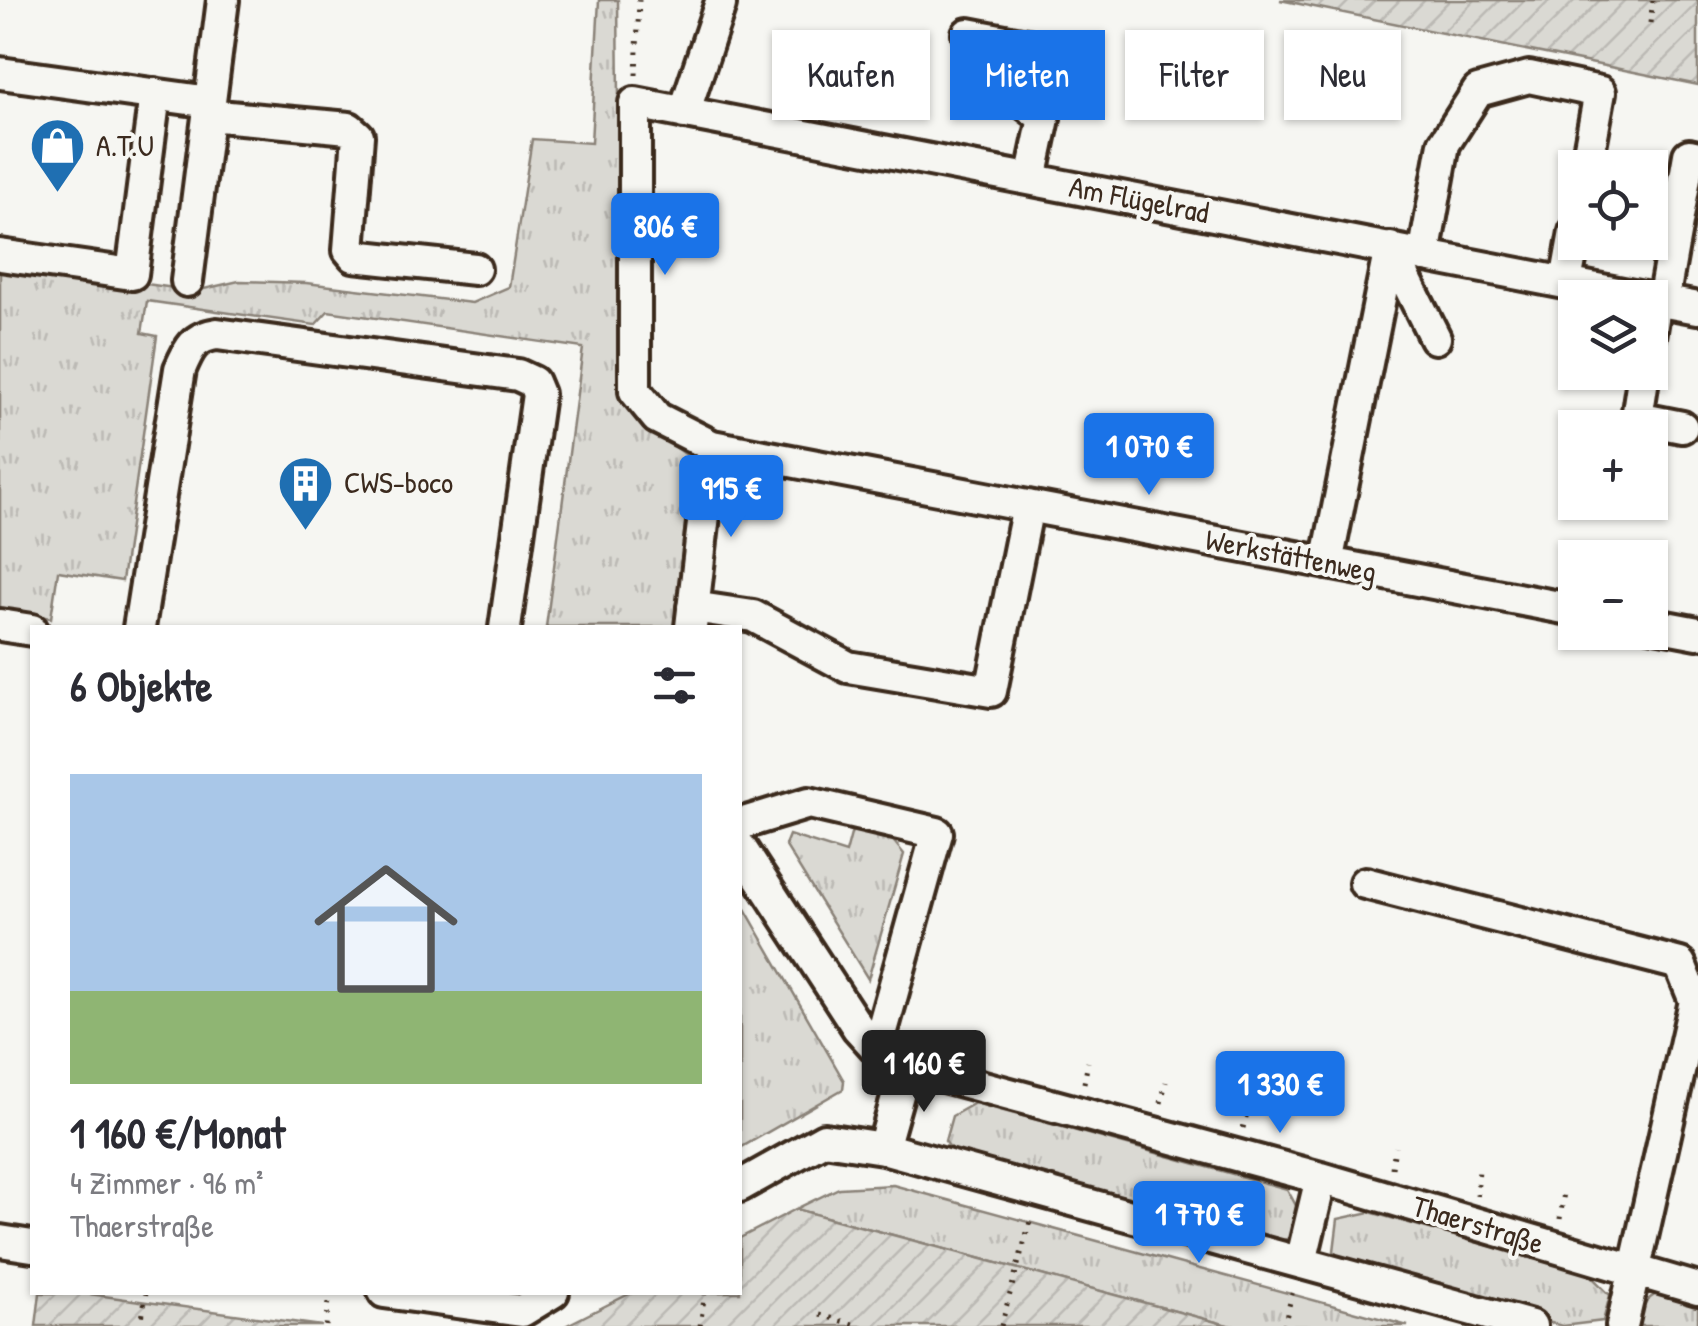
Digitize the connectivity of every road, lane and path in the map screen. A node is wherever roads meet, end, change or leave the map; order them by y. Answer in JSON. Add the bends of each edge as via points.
{"nodes":[{"id":1,"x":223,"y":0,"type":"edge"},
{"id":2,"x":638,"y":0,"type":"edge"},
{"id":3,"x":1653,"y":0,"type":"edge"},
{"id":4,"x":720,"y":5,"type":"dead end"},
{"id":5,"x":1650,"y":23,"type":"dead end"},
{"id":6,"x":0,"y":73,"type":"edge"},
{"id":7,"x":155,"y":94,"type":"junction"},
{"id":8,"x":635,"y":104,"type":"junction"},
{"id":9,"x":209,"y":108,"type":"junction"},
{"id":10,"x":684,"y":113,"type":"junction"},
{"id":11,"x":1044,"y":120,"type":"edge"},
{"id":12,"x":1589,"y":150,"type":"edge"},
{"id":13,"x":1698,"y":157,"type":"edge"},
{"id":14,"x":1031,"y":179,"type":"junction"},
{"id":15,"x":1390,"y":248,"type":"junction"},
{"id":16,"x":0,"y":256,"type":"edge"},
{"id":17,"x":1424,"y":256,"type":"junction"},
{"id":18,"x":475,"y":269,"type":"dead end"},
{"id":19,"x":1658,"y":280,"type":"edge"},
{"id":20,"x":187,"y":281,"type":"dead end"},
{"id":21,"x":1558,"y":281,"type":"edge"},
{"id":22,"x":1668,"y":302,"type":"edge"},
{"id":23,"x":1698,"y":308,"type":"edge"},
{"id":24,"x":1435,"y":338,"type":"dead end"},
{"id":25,"x":1641,"y":390,"type":"edge"},
{"id":26,"x":1682,"y":427,"type":"dead end"},
{"id":27,"x":712,"y":446,"type":"junction"},
{"id":28,"x":1028,"y":506,"type":"junction"},
{"id":29,"x":1327,"y":563,"type":"junction"},
{"id":30,"x":1558,"y":607,"type":"edge"},
{"id":31,"x":692,"y":617,"type":"edge"},
{"id":32,"x":139,"y":625,"type":"edge"},
{"id":33,"x":505,"y":625,"type":"edge"},
{"id":34,"x":0,"y":626,"type":"edge"},
{"id":35,"x":1668,"y":628,"type":"edge"},
{"id":36,"x":30,"y":630,"type":"edge"},
{"id":37,"x":1698,"y":634,"type":"edge"},
{"id":38,"x":742,"y":823,"type":"edge"},
{"id":39,"x":742,"y":850,"type":"edge"},
{"id":40,"x":1365,"y":883,"type":"dead end"},
{"id":41,"x":877,"y":1049,"type":"junction"},
{"id":42,"x":906,"y":1066,"type":"junction"},
{"id":43,"x":1250,"y":1102,"type":"dead end"},
{"id":44,"x":1240,"y":1141,"type":"dead end"},
{"id":45,"x":1395,"y":1146,"type":"dead end"},
{"id":46,"x":884,"y":1148,"type":"junction"},
{"id":47,"x":1480,"y":1169,"type":"dead end"},
{"id":48,"x":1321,"y":1178,"type":"junction"},
{"id":49,"x":1390,"y":1180,"type":"dead end"},
{"id":50,"x":742,"y":1185,"type":"edge"},
{"id":51,"x":1039,"y":1191,"type":"junction"},
{"id":52,"x":1564,"y":1192,"type":"dead end"},
{"id":53,"x":1476,"y":1202,"type":"dead end"},
{"id":54,"x":1560,"y":1225,"type":"dead end"},
{"id":55,"x":0,"y":1241,"type":"edge"},
{"id":56,"x":30,"y":1246,"type":"edge"},
{"id":57,"x":1300,"y":1262,"type":"junction"},
{"id":58,"x":1635,"y":1272,"type":"junction"},
{"id":59,"x":1698,"y":1289,"type":"edge"},
{"id":60,"x":146,"y":1295,"type":"edge"},
{"id":61,"x":330,"y":1295,"type":"edge"},
{"id":62,"x":406,"y":1295,"type":"edge"},
{"id":63,"x":548,"y":1295,"type":"edge"},
{"id":64,"x":705,"y":1295,"type":"edge"},
{"id":65,"x":820,"y":1315,"type":"dead end"},
{"id":66,"x":141,"y":1326,"type":"edge"},
{"id":67,"x":326,"y":1326,"type":"edge"},
{"id":68,"x":700,"y":1326,"type":"edge"},
{"id":69,"x":860,"y":1326,"type":"edge"},
{"id":70,"x":1001,"y":1326,"type":"edge"},
{"id":71,"x":1530,"y":1326,"type":"edge"},
{"id":72,"x":1622,"y":1326,"type":"edge"}],
"edges":[{"from":1,"to":9,"type":"street"},
{"from":2,"to":8,"type":"path"},
{"from":3,"to":5,"type":"path"},
{"from":4,"to":10,"type":"street"},
{"from":6,"to":7,"type":"street"},
{"from":7,"to":9,"type":"street"},
{"from":7,"to":16,"type":"street","via":[[132,274]]},
{"from":8,"to":10,"type":"street","name":"Am Flügelrad"},
{"from":8,"to":27,"type":"street","via":[[635,391],[657,418]]},
{"from":9,"to":18,"type":"street","via":[[349,128],[358,136],[354,256]]},
{"from":9,"to":20,"type":"street"},
{"from":10,"to":14,"type":"street","name":"Am Flügelrad"},
{"from":11,"to":14,"type":"street"},
{"from":12,"to":17,"type":"street","via":[[1600,92],[1529,77],[1478,91],[1444,144]]},
{"from":13,"to":19,"type":"street","via":[[1689,155]]},
{"from":14,"to":15,"type":"street","name":"Am Flügelrad"},
{"from":15,"to":17,"type":"street","name":"Am Flügelrad"},
{"from":15,"to":24,"type":"street"},
{"from":15,"to":29,"type":"street"},
{"from":17,"to":21,"type":"street","name":"Am Flügelrad"},
{"from":22,"to":23,"type":"street","name":"Am Flügelrad"},
{"from":25,"to":26,"type":"street","via":[[1636,418]]},
{"from":27,"to":28,"type":"street","name":"Werkstättenweg"},
{"from":27,"to":31,"type":"street"},
{"from":28,"to":29,"type":"street","name":"Werkstättenweg"},
{"from":28,"to":31,"type":"street","via":[[991,691],[848,667],[753,616]]},
{"from":29,"to":30,"type":"street","name":"Werkstättenweg"},
{"from":32,"to":33,"type":"street","via":[[180,369],[201,336],[217,334],[533,382],[538,394]]},
{"from":34,"to":36,"type":"street"},
{"from":35,"to":37,"type":"street"},
{"from":38,"to":41,"type":"street","via":[[810,803],[937,833]]},
{"from":39,"to":41,"type":"street","name":"Thaerstraße"},
{"from":40,"to":58,"type":"street","via":[[1680,964],[1695,1001]]},
{"from":41,"to":42,"type":"street","name":"Thaerstraße"},
{"from":42,"to":46,"type":"street"},
{"from":42,"to":48,"type":"street","name":"Thaerstraße"},
{"from":43,"to":44,"type":"path"},
{"from":45,"to":49,"type":"path"},
{"from":46,"to":50,"type":"street","via":[[824,1139]]},
{"from":46,"to":51,"type":"street"},
{"from":47,"to":53,"type":"path"},
{"from":48,"to":57,"type":"street"},
{"from":48,"to":58,"type":"street","name":"Thaerstraße"},
{"from":51,"to":57,"type":"street"},
{"from":51,"to":70,"type":"path"},
{"from":52,"to":54,"type":"path"},
{"from":55,"to":56,"type":"street"},
{"from":57,"to":71,"type":"street"},
{"from":58,"to":59,"type":"street","name":"Thaerstraße"},
{"from":58,"to":72,"type":"street"},
{"from":60,"to":66,"type":"path"},
{"from":61,"to":67,"type":"path"},
{"from":62,"to":63,"type":"street","via":[[522,1311]]},
{"from":64,"to":68,"type":"path"},
{"from":65,"to":69,"type":"path"}]}
